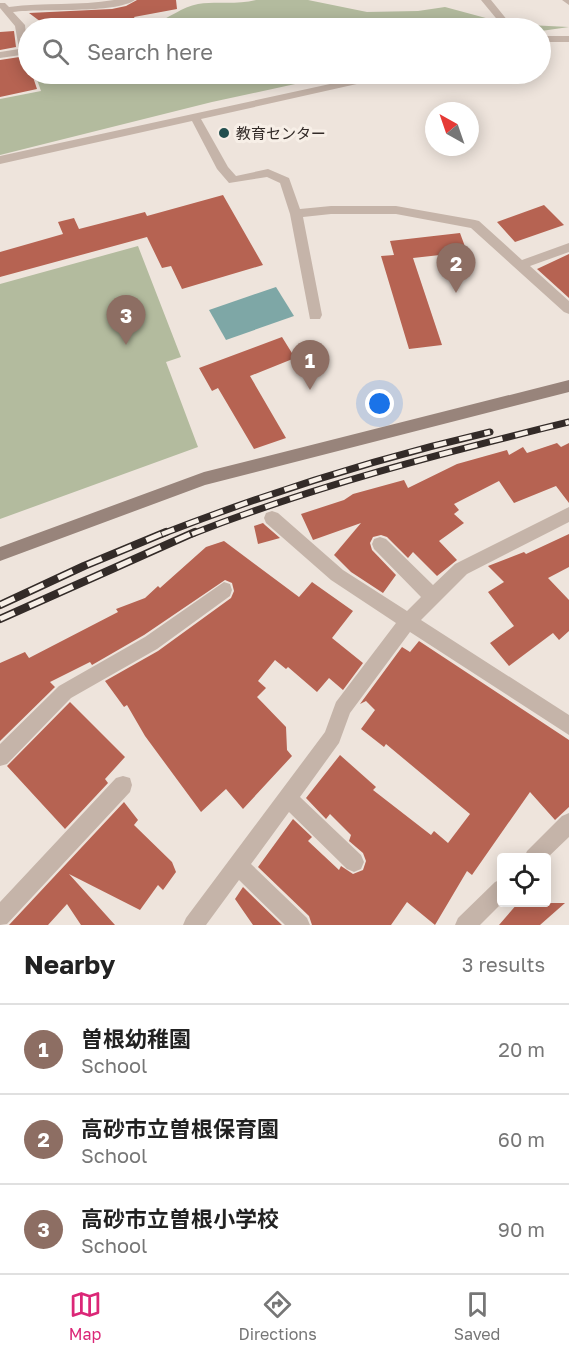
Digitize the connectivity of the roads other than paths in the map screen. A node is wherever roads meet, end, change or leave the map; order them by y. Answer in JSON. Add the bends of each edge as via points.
{"nodes":[{"id":1,"x":500,"y":0,"type":"edge"},
{"id":2,"x":134,"y":1,"type":"edge"},
{"id":3,"x":487,"y":1,"type":"edge"},
{"id":4,"x":76,"y":3,"type":"edge"},
{"id":5,"x":3,"y":6,"type":"edge"},
{"id":6,"x":501,"y":18,"type":"edge"},
{"id":7,"x":18,"y":23,"type":"edge"},
{"id":8,"x":551,"y":39,"type":"edge"},
{"id":9,"x":569,"y":39,"type":"edge"},
{"id":10,"x":18,"y":53,"type":"edge"},
{"id":11,"x":0,"y":55,"type":"edge"},
{"id":12,"x":343,"y":84,"type":"edge"},
{"id":13,"x":195,"y":117,"type":"junction"},
{"id":14,"x":0,"y":160,"type":"edge"},
{"id":15,"x":296,"y":214,"type":"junction"},
{"id":16,"x":569,"y":247,"type":"edge"},
{"id":17,"x":521,"y":265,"type":"junction"},
{"id":18,"x":569,"y":309,"type":"edge"},
{"id":19,"x":315,"y":315,"type":"dead end"},
{"id":20,"x":569,"y":386,"type":"edge"},
{"id":21,"x":569,"y":514,"type":"edge"},
{"id":22,"x":272,"y":518,"type":"dead end"},
{"id":23,"x":380,"y":544,"type":"dead end"},
{"id":24,"x":0,"y":554,"type":"edge"},
{"id":25,"x":224,"y":590,"type":"dead end"},
{"id":26,"x":433,"y":597,"type":"junction"},
{"id":27,"x":408,"y":621,"type":"junction"},
{"id":28,"x":569,"y":726,"type":"edge"},
{"id":29,"x":0,"y":757,"type":"edge"},
{"id":30,"x":123,"y":785,"type":"dead end"},
{"id":31,"x":288,"y":798,"type":"junction"},
{"id":32,"x":569,"y":823,"type":"edge"},
{"id":33,"x":539,"y":853,"type":"edge"},
{"id":34,"x":354,"y":862,"type":"dead end"},
{"id":35,"x":238,"y":865,"type":"junction"},
{"id":36,"x":497,"y":893,"type":"edge"},
{"id":37,"x":0,"y":917,"type":"edge"},
{"id":38,"x":193,"y":925,"type":"edge"},
{"id":39,"x":300,"y":925,"type":"edge"},
{"id":40,"x":465,"y":925,"type":"edge"}],
"edges":[{"from":1,"to":3,"type":"street"},
{"from":2,"to":4,"type":"street","via":[[91,7]]},
{"from":3,"to":6,"type":"street"},
{"from":4,"to":5,"type":"street"},
{"from":5,"to":7,"type":"street"},
{"from":8,"to":9,"type":"street"},
{"from":10,"to":11,"type":"street"},
{"from":12,"to":13,"type":"street"},
{"from":13,"to":14,"type":"street"},
{"from":13,"to":15,"type":"street","via":[[233,180],[268,173],[285,181]]},
{"from":15,"to":17,"type":"street","via":[[396,210],[475,224]]},
{"from":15,"to":19,"type":"street"},
{"from":16,"to":17,"type":"street"},
{"from":17,"to":18,"type":"street"},
{"from":20,"to":24,"type":"street","via":[[204,479]]},
{"from":21,"to":26,"type":"street","via":[[461,569]]},
{"from":22,"to":27,"type":"street","via":[[337,575]]},
{"from":23,"to":26,"type":"street"},
{"from":25,"to":29,"type":"street","via":[[151,643],[66,692]]},
{"from":26,"to":27,"type":"street"},
{"from":27,"to":28,"type":"street"},
{"from":27,"to":31,"type":"street","via":[[342,708],[333,738]]},
{"from":30,"to":37,"type":"street"},
{"from":31,"to":34,"type":"street"},
{"from":31,"to":35,"type":"street"},
{"from":32,"to":33,"type":"street"},
{"from":35,"to":38,"type":"street"},
{"from":35,"to":39,"type":"street"},
{"from":36,"to":40,"type":"street"}]}
